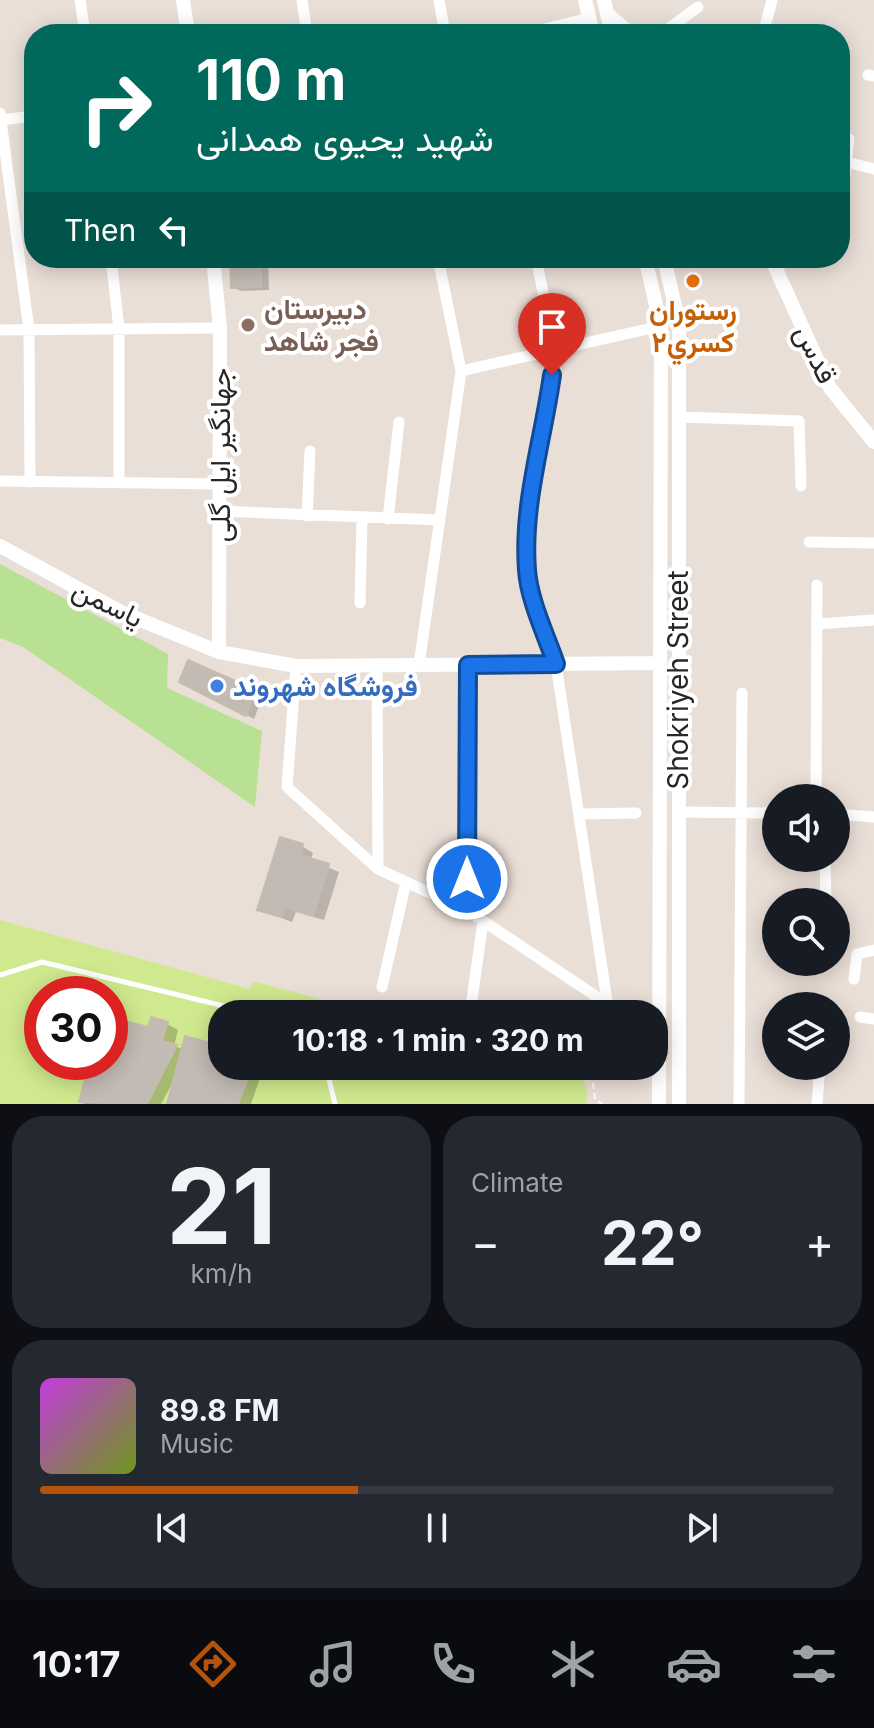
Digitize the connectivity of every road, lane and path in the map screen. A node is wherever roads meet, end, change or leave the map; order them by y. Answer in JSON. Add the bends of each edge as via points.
{"nodes":[{"id":1,"x":80,"y":0,"type":"edge"},
{"id":2,"x":183,"y":0,"type":"edge"},
{"id":3,"x":302,"y":0,"type":"edge"},
{"id":4,"x":439,"y":0,"type":"edge"},
{"id":5,"x":585,"y":0,"type":"edge"},
{"id":6,"x":772,"y":0,"type":"edge"},
{"id":7,"x":605,"y":7,"type":"edge"},
{"id":8,"x":698,"y":7,"type":"dead end"},
{"id":9,"x":590,"y":18,"type":"junction"},
{"id":10,"x":84,"y":24,"type":"edge"},
{"id":11,"x":187,"y":24,"type":"edge"},
{"id":12,"x":306,"y":24,"type":"edge"},
{"id":13,"x":443,"y":24,"type":"edge"},
{"id":14,"x":565,"y":24,"type":"edge"},
{"id":15,"x":591,"y":24,"type":"edge"},
{"id":16,"x":621,"y":24,"type":"edge"},
{"id":17,"x":675,"y":24,"type":"edge"},
{"id":18,"x":766,"y":24,"type":"edge"},
{"id":19,"x":0,"y":113,"type":"edge"},
{"id":20,"x":24,"y":117,"type":"edge"},
{"id":21,"x":1,"y":120,"type":"edge"},
{"id":22,"x":850,"y":163,"type":"edge"},
{"id":23,"x":874,"y":169,"type":"edge"},
{"id":24,"x":112,"y":268,"type":"edge"},
{"id":25,"x":214,"y":268,"type":"edge"},
{"id":26,"x":440,"y":268,"type":"edge"},
{"id":27,"x":538,"y":268,"type":"edge"},
{"id":28,"x":647,"y":268,"type":"edge"},
{"id":29,"x":666,"y":268,"type":"edge"},
{"id":30,"x":776,"y":268,"type":"edge"},
{"id":31,"x":661,"y":326,"type":"junction"},
{"id":32,"x":220,"y":328,"type":"junction"},
{"id":33,"x":119,"y":329,"type":"junction"},
{"id":34,"x":0,"y":330,"type":"edge"},
{"id":35,"x":29,"y":330,"type":"junction"},
{"id":36,"x":555,"y":350,"type":"junction"},
{"id":37,"x":461,"y":371,"type":"junction"},
{"id":38,"x":679,"y":417,"type":"junction"},
{"id":39,"x":399,"y":422,"type":"dead end"},
{"id":40,"x":874,"y":442,"type":"edge"},
{"id":41,"x":310,"y":451,"type":"dead end"},
{"id":42,"x":0,"y":481,"type":"edge"},
{"id":43,"x":30,"y":482,"type":"junction"},
{"id":44,"x":119,"y":483,"type":"junction"},
{"id":45,"x":220,"y":484,"type":"junction"},
{"id":46,"x":801,"y":486,"type":"dead end"},
{"id":47,"x":220,"y":511,"type":"junction"},
{"id":48,"x":307,"y":516,"type":"junction"},
{"id":49,"x":362,"y":518,"type":"junction"},
{"id":50,"x":388,"y":519,"type":"junction"},
{"id":51,"x":440,"y":520,"type":"junction"},
{"id":52,"x":809,"y":542,"type":"dead end"},
{"id":53,"x":874,"y":543,"type":"edge"},
{"id":54,"x":0,"y":546,"type":"edge"},
{"id":55,"x":817,"y":585,"type":"dead end"},
{"id":56,"x":360,"y":603,"type":"dead end"},
{"id":57,"x":874,"y":620,"type":"edge"},
{"id":58,"x":817,"y":624,"type":"junction"},
{"id":59,"x":219,"y":652,"type":"junction"},
{"id":60,"x":660,"y":663,"type":"junction"},
{"id":61,"x":556,"y":664,"type":"junction"},
{"id":62,"x":377,"y":665,"type":"junction"},
{"id":63,"x":419,"y":665,"type":"junction"},
{"id":64,"x":468,"y":665,"type":"junction"},
{"id":65,"x":296,"y":666,"type":"junction"},
{"id":66,"x":742,"y":693,"type":"dead end"},
{"id":67,"x":816,"y":784,"type":"edge"},
{"id":68,"x":678,"y":812,"type":"junction"},
{"id":69,"x":636,"y":813,"type":"dead end"},
{"id":70,"x":740,"y":813,"type":"junction"},
{"id":71,"x":762,"y":813,"type":"edge"},
{"id":72,"x":579,"y":814,"type":"junction"},
{"id":73,"x":850,"y":815,"type":"edge"},
{"id":74,"x":874,"y":817,"type":"edge"},
{"id":75,"x":378,"y":869,"type":"junction"},
{"id":76,"x":406,"y":882,"type":"junction"},
{"id":77,"x":467,"y":910,"type":"junction"},
{"id":78,"x":483,"y":921,"type":"junction"},
{"id":79,"x":874,"y":950,"type":"edge"},
{"id":80,"x":0,"y":975,"type":"edge"},
{"id":81,"x":854,"y":979,"type":"dead end"},
{"id":82,"x":382,"y":987,"type":"dead end"},
{"id":83,"x":472,"y":1000,"type":"edge"},
{"id":84,"x":595,"y":1000,"type":"edge"},
{"id":85,"x":607,"y":1000,"type":"edge"},
{"id":86,"x":659,"y":1000,"type":"edge"},
{"id":87,"x":208,"y":1002,"type":"edge"},
{"id":88,"x":860,"y":1017,"type":"dead end"},
{"id":89,"x":874,"y":1019,"type":"edge"},
{"id":90,"x":329,"y":1080,"type":"edge"},
{"id":91,"x":593,"y":1080,"type":"edge"},
{"id":92,"x":659,"y":1080,"type":"edge"},
{"id":93,"x":819,"y":1080,"type":"edge"},
{"id":94,"x":335,"y":1104,"type":"edge"},
{"id":95,"x":602,"y":1104,"type":"edge"},
{"id":96,"x":659,"y":1104,"type":"edge"},
{"id":97,"x":679,"y":1104,"type":"edge"},
{"id":98,"x":739,"y":1104,"type":"edge"},
{"id":99,"x":817,"y":1104,"type":"edge"}],
"edges":[{"from":1,"to":10,"type":"street"},
{"from":2,"to":11,"type":"main road"},
{"from":3,"to":12,"type":"street"},
{"from":4,"to":13,"type":"street"},
{"from":5,"to":9,"type":"main road"},
{"from":6,"to":18,"type":"street"},
{"from":7,"to":16,"type":"main road"},
{"from":8,"to":17,"type":"street"},
{"from":9,"to":14,"type":"street"},
{"from":9,"to":15,"type":"main road"},
{"from":19,"to":21,"type":"street"},
{"from":20,"to":21,"type":"street"},
{"from":21,"to":35,"type":"street"},
{"from":22,"to":23,"type":"street"},
{"from":24,"to":33,"type":"street"},
{"from":25,"to":32,"type":"main road","name":"جهانگیر ایل گلی"},
{"from":26,"to":37,"type":"street"},
{"from":27,"to":36,"type":"street"},
{"from":28,"to":31,"type":"main road","name":"Shokriyeh Street"},
{"from":29,"to":38,"type":"main road","name":"Shokriyeh Street","via":[[679,324]]},
{"from":30,"to":40,"type":"main road","name":"قدس","via":[[830,388]]},
{"from":31,"to":36,"type":"street"},
{"from":31,"to":60,"type":"main road","name":"Shokriyeh Street"},
{"from":32,"to":33,"type":"street"},
{"from":32,"to":45,"type":"main road","name":"جهانگیر ایل گلی"},
{"from":33,"to":35,"type":"street"},
{"from":33,"to":44,"type":"street"},
{"from":34,"to":35,"type":"street"},
{"from":35,"to":43,"type":"street"},
{"from":36,"to":37,"type":"street"},
{"from":36,"to":61,"type":"street","via":[[528,499],[527,572]]},
{"from":37,"to":51,"type":"street"},
{"from":38,"to":46,"type":"street","via":[[799,421]]},
{"from":38,"to":68,"type":"main road","name":"Shokriyeh Street"},
{"from":39,"to":50,"type":"street"},
{"from":41,"to":48,"type":"street"},
{"from":42,"to":43,"type":"street"},
{"from":43,"to":44,"type":"street"},
{"from":44,"to":45,"type":"street"},
{"from":45,"to":47,"type":"main road","name":"جهانگیر ایل گلی"},
{"from":47,"to":48,"type":"street"},
{"from":47,"to":59,"type":"main road","name":"جهانگیر ایل گلی"},
{"from":48,"to":49,"type":"street"},
{"from":49,"to":50,"type":"street"},
{"from":49,"to":56,"type":"street"},
{"from":50,"to":51,"type":"street"},
{"from":51,"to":63,"type":"street"},
{"from":52,"to":53,"type":"street"},
{"from":54,"to":59,"type":"main road","name":"یاسمن","via":[[121,612]]},
{"from":55,"to":58,"type":"street"},
{"from":57,"to":58,"type":"street"},
{"from":58,"to":67,"type":"street"},
{"from":59,"to":65,"type":"main road","name":"یاسمن"},
{"from":60,"to":61,"type":"main road","name":"یاسمن"},
{"from":60,"to":86,"type":"main road","name":"Shokriyeh Street"},
{"from":61,"to":64,"type":"main road","name":"یاسمن"},
{"from":61,"to":72,"type":"street"},
{"from":62,"to":63,"type":"main road","name":"یاسمن"},
{"from":62,"to":65,"type":"main road","name":"یاسمن"},
{"from":62,"to":75,"type":"street"},
{"from":63,"to":64,"type":"main road","name":"یاسمن"},
{"from":64,"to":77,"type":"street"},
{"from":65,"to":75,"type":"street","via":[[287,787]]},
{"from":66,"to":70,"type":"street"},
{"from":68,"to":70,"type":"street"},
{"from":68,"to":97,"type":"main road","name":"Shokriyeh Street"},
{"from":69,"to":72,"type":"street"},
{"from":70,"to":71,"type":"street"},
{"from":70,"to":98,"type":"street"},
{"from":72,"to":85,"type":"street"},
{"from":73,"to":74,"type":"street"},
{"from":75,"to":76,"type":"street"},
{"from":76,"to":77,"type":"street"},
{"from":76,"to":82,"type":"street"},
{"from":77,"to":78,"type":"street"},
{"from":78,"to":83,"type":"street"},
{"from":78,"to":84,"type":"street"},
{"from":79,"to":81,"type":"street","via":[[857,954]]},
{"from":80,"to":87,"type":"lane","via":[[42,962]]},
{"from":88,"to":89,"type":"street"},
{"from":90,"to":94,"type":"lane"},
{"from":91,"to":95,"type":"path","via":[[595,1099]]},
{"from":92,"to":96,"type":"main road","name":"Shokriyeh Street"},
{"from":93,"to":99,"type":"street"}]}
